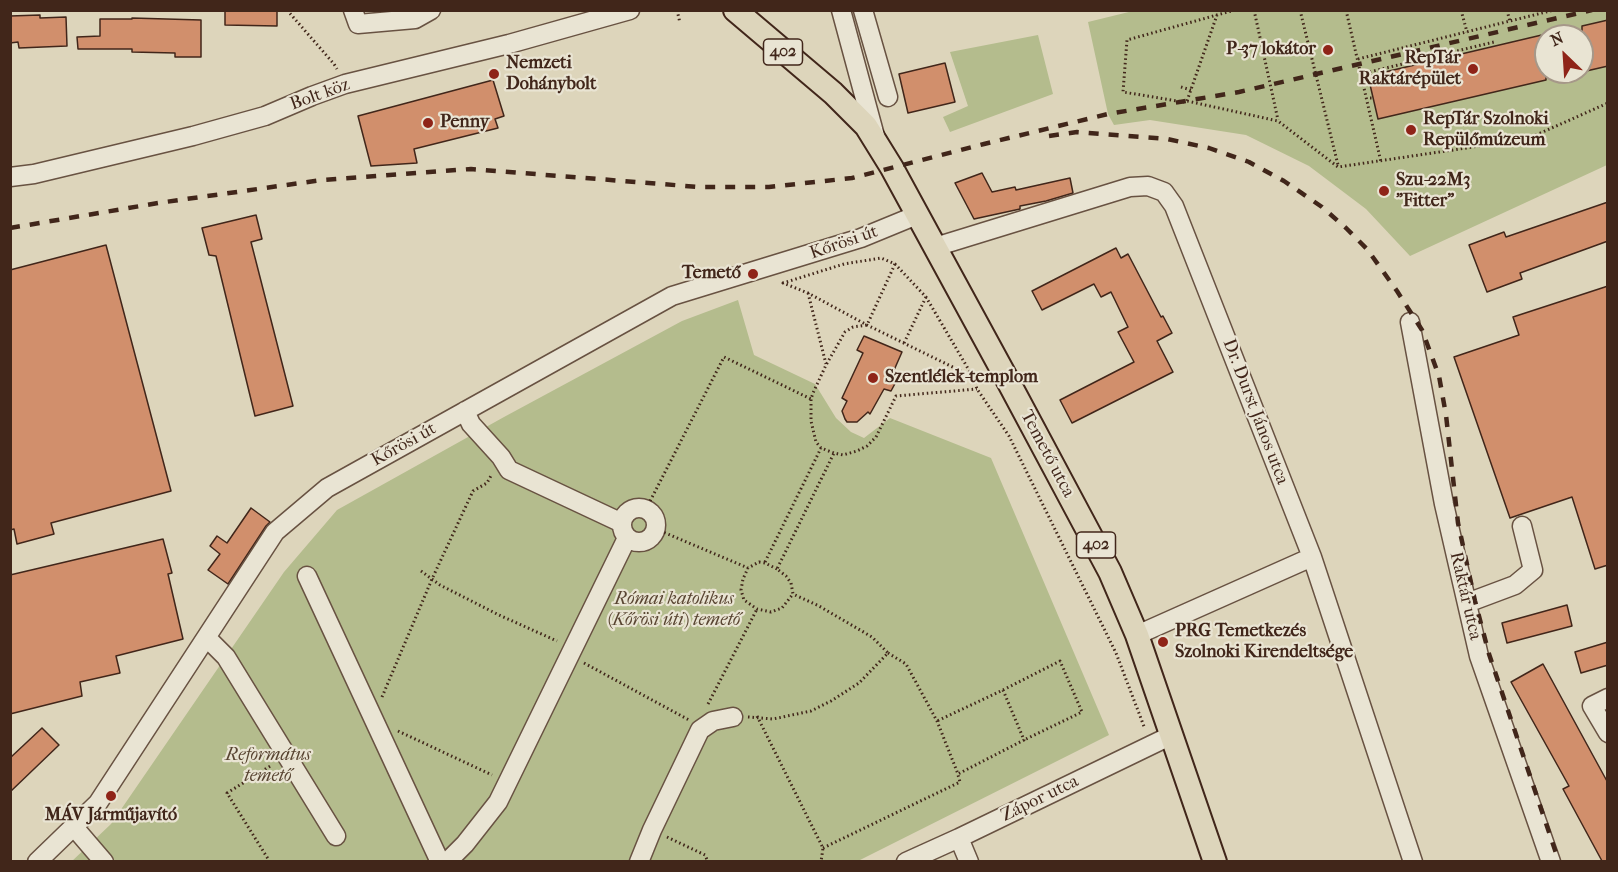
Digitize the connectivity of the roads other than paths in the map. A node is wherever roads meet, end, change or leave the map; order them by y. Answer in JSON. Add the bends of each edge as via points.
{"nodes":[{"id":1,"x":353,"y":10,"type":"edge"},
{"id":2,"x":431,"y":10,"type":"edge"},
{"id":3,"x":735,"y":10,"type":"edge"},
{"id":4,"x":841,"y":10,"type":"edge"},
{"id":5,"x":863,"y":10,"type":"edge"},
{"id":6,"x":628,"y":11,"type":"edge"},
{"id":7,"x":877,"y":58,"type":"junction"},
{"id":8,"x":856,"y":64,"type":"junction"},
{"id":9,"x":888,"y":98,"type":"dead end"},
{"id":10,"x":876,"y":140,"type":"junction"},
{"id":11,"x":10,"y":177,"type":"edge"},
{"id":12,"x":917,"y":215,"type":"junction"},
{"id":13,"x":935,"y":247,"type":"junction"},
{"id":14,"x":1410,"y":322,"type":"dead end"},
{"id":15,"x":465,"y":411,"type":"junction"},
{"id":16,"x":1522,"y":526,"type":"dead end"},
{"id":17,"x":624,"y":530,"type":"junction"},
{"id":18,"x":1312,"y":557,"type":"junction"},
{"id":19,"x":307,"y":576,"type":"dead end"},
{"id":20,"x":1467,"y":603,"type":"junction"},
{"id":21,"x":1137,"y":635,"type":"junction"},
{"id":22,"x":207,"y":638,"type":"junction"},
{"id":23,"x":1608,"y":698,"type":"edge"},
{"id":24,"x":733,"y":717,"type":"road end"},
{"id":25,"x":1608,"y":733,"type":"edge"},
{"id":26,"x":1172,"y":735,"type":"junction"},
{"id":27,"x":74,"y":827,"type":"junction"},
{"id":28,"x":336,"y":836,"type":"dead end"},
{"id":29,"x":958,"y":838,"type":"junction"},
{"id":30,"x":38,"y":861,"type":"edge"},
{"id":31,"x":104,"y":861,"type":"edge"},
{"id":32,"x":440,"y":861,"type":"edge"},
{"id":33,"x":447,"y":861,"type":"edge"},
{"id":34,"x":639,"y":861,"type":"edge"},
{"id":35,"x":906,"y":861,"type":"edge"},
{"id":36,"x":969,"y":861,"type":"edge"},
{"id":37,"x":1215,"y":861,"type":"edge"},
{"id":38,"x":1413,"y":861,"type":"edge"},
{"id":39,"x":1551,"y":861,"type":"edge"}],
"edges":[{"from":1,"to":2,"type":"street","via":[[358,24],[415,19]]},
{"from":3,"to":10,"type":"main road","name":"Temető utca","number":"402","via":[[833,93]]},
{"from":4,"to":8,"type":"street"},
{"from":5,"to":7,"type":"street"},
{"from":6,"to":11,"type":"street","name":"Bolt köz","via":[[345,84],[265,116],[193,136]]},
{"from":7,"to":8,"type":"street"},
{"from":7,"to":9,"type":"street"},
{"from":8,"to":10,"type":"street"},
{"from":10,"to":12,"type":"main road","name":"Temető utca","number":"402"},
{"from":12,"to":13,"type":"main road","name":"Temető utca","number":"402"},
{"from":12,"to":15,"type":"street","name":"Kőrösi út","via":[[861,238],[672,296]]},
{"from":13,"to":18,"type":"street","name":"Dr. Durst János utca","via":[[1130,187],[1148,186],[1164,192],[1174,206]]},
{"from":13,"to":21,"type":"main road","name":"Temető utca","number":"402","via":[[1110,572]]},
{"from":14,"to":20,"type":"street","name":"Raktár utca"},
{"from":15,"to":17,"type":"street","via":[[509,470]]},
{"from":15,"to":22,"type":"street","name":"Kőrösi út","via":[[327,488],[275,532]]},
{"from":16,"to":20,"type":"street","via":[[1533,570],[1515,585]]},
{"from":17,"to":17,"type":"street","via":[[637,542],[647,541],[657,524],[653,514],[635,508],[623,518]]},
{"from":17,"to":33,"type":"street","via":[[571,652],[498,802]]},
{"from":18,"to":21,"type":"street"},
{"from":18,"to":38,"type":"street","name":"Dr. Durst János utca"},
{"from":19,"to":32,"type":"street"},
{"from":20,"to":39,"type":"street","name":"Raktár utca","via":[[1479,656]]},
{"from":21,"to":26,"type":"main road","name":"Temető utca","number":"402"},
{"from":22,"to":27,"type":"street","name":"Kőrösi út","via":[[98,803]]},
{"from":22,"to":28,"type":"street","via":[[226,657]]},
{"from":23,"to":25,"type":"street","via":[[1592,706]]},
{"from":24,"to":34,"type":"street","via":[[713,721],[700,730]]},
{"from":26,"to":29,"type":"street","name":"Zápor utca"},
{"from":26,"to":37,"type":"main road","name":"Temető utca","number":"402"},
{"from":27,"to":30,"type":"street","name":"Kőrösi út"},
{"from":27,"to":31,"type":"street"},
{"from":29,"to":35,"type":"street","name":"Zápor utca"},
{"from":29,"to":36,"type":"street"}]}
